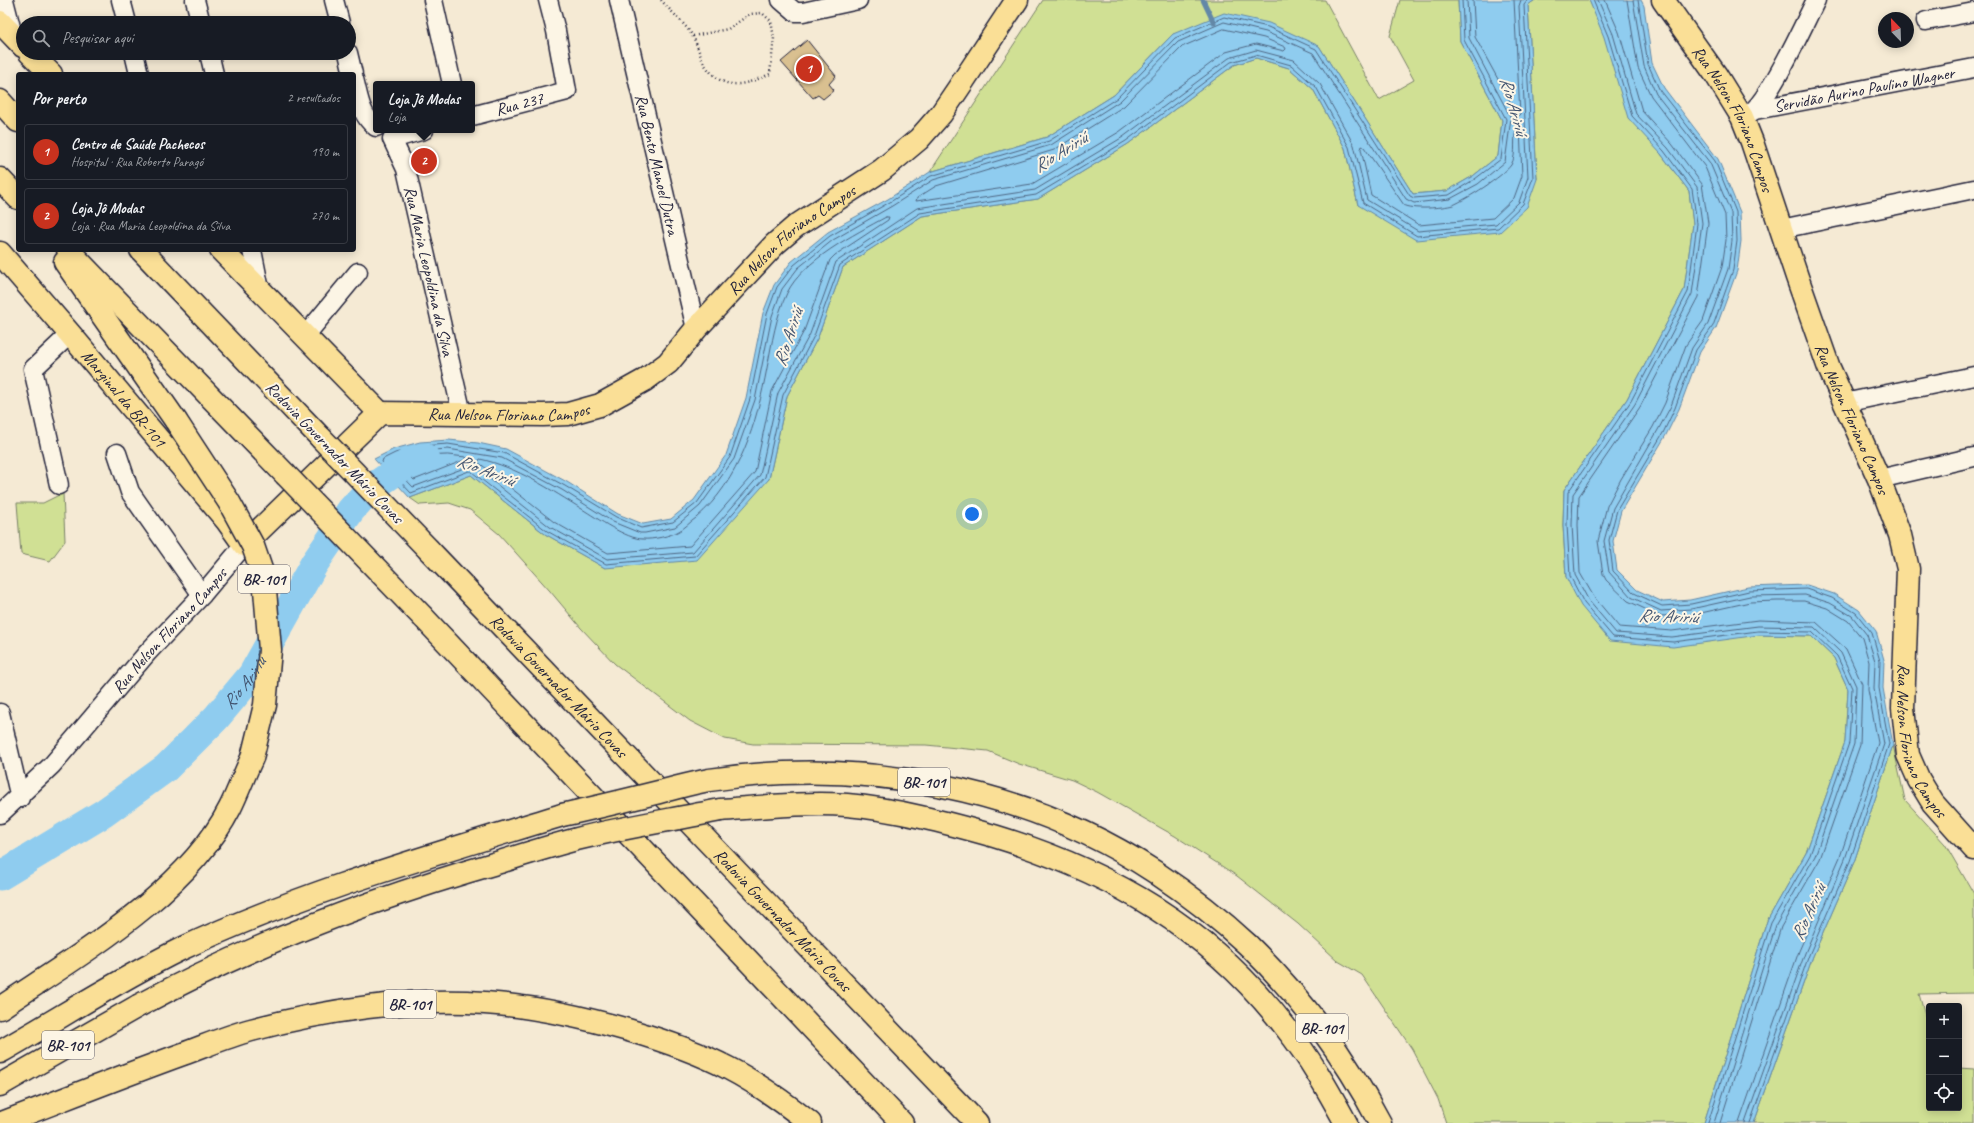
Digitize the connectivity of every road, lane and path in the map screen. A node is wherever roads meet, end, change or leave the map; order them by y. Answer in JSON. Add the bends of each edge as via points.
{"nodes":[{"id":1,"x":4,"y":0,"type":"edge"},
{"id":2,"x":121,"y":0,"type":"edge"},
{"id":3,"x":195,"y":0,"type":"edge"},
{"id":4,"x":334,"y":0,"type":"edge"},
{"id":5,"x":433,"y":0,"type":"edge"},
{"id":6,"x":548,"y":0,"type":"edge"},
{"id":7,"x":619,"y":0,"type":"edge"},
{"id":8,"x":661,"y":0,"type":"edge"},
{"id":9,"x":781,"y":0,"type":"edge"},
{"id":10,"x":858,"y":0,"type":"edge"},
{"id":11,"x":1017,"y":0,"type":"edge"},
{"id":12,"x":1663,"y":0,"type":"edge"},
{"id":13,"x":1816,"y":0,"type":"edge"},
{"id":14,"x":1974,"y":12,"type":"edge"},
{"id":15,"x":124,"y":16,"type":"edge"},
{"id":16,"x":199,"y":16,"type":"edge"},
{"id":17,"x":338,"y":16,"type":"edge"},
{"id":18,"x":1926,"y":21,"type":"dead end"},
{"id":19,"x":12,"y":34,"type":"edge"},
{"id":20,"x":693,"y":36,"type":"junction"},
{"id":21,"x":37,"y":60,"type":"edge"},
{"id":22,"x":136,"y":60,"type":"edge"},
{"id":23,"x":211,"y":60,"type":"edge"},
{"id":24,"x":350,"y":60,"type":"edge"},
{"id":25,"x":1974,"y":68,"type":"edge"},
{"id":26,"x":49,"y":72,"type":"edge"},
{"id":27,"x":139,"y":72,"type":"edge"},
{"id":28,"x":214,"y":72,"type":"edge"},
{"id":29,"x":353,"y":72,"type":"edge"},
{"id":30,"x":451,"y":81,"type":"edge"},
{"id":31,"x":356,"y":87,"type":"edge"},
{"id":32,"x":0,"y":102,"type":"edge"},
{"id":33,"x":1748,"y":114,"type":"junction"},
{"id":34,"x":475,"y":115,"type":"edge"},
{"id":35,"x":16,"y":118,"type":"edge"},
{"id":36,"x":373,"y":125,"type":"edge"},
{"id":37,"x":401,"y":133,"type":"edge"},
{"id":38,"x":386,"y":135,"type":"edge"},
{"id":39,"x":0,"y":179,"type":"edge"},
{"id":40,"x":1974,"y":189,"type":"edge"},
{"id":41,"x":16,"y":196,"type":"edge"},
{"id":42,"x":1781,"y":229,"type":"junction"},
{"id":43,"x":58,"y":252,"type":"edge"},
{"id":44,"x":70,"y":252,"type":"edge"},
{"id":45,"x":143,"y":252,"type":"edge"},
{"id":46,"x":223,"y":252,"type":"edge"},
{"id":47,"x":252,"y":252,"type":"edge"},
{"id":48,"x":0,"y":254,"type":"edge"},
{"id":49,"x":358,"y":272,"type":"dead end"},
{"id":50,"x":260,"y":290,"type":"junction"},
{"id":51,"x":696,"y":329,"type":"junction"},
{"id":52,"x":70,"y":334,"type":"junction"},
{"id":53,"x":305,"y":336,"type":"junction"},
{"id":54,"x":1974,"y":376,"type":"edge"},
{"id":55,"x":1844,"y":403,"type":"junction"},
{"id":56,"x":380,"y":413,"type":"junction"},
{"id":57,"x":462,"y":414,"type":"junction"},
{"id":58,"x":117,"y":453,"type":"dead end"},
{"id":59,"x":1974,"y":457,"type":"edge"},
{"id":60,"x":1879,"y":479,"type":"junction"},
{"id":61,"x":59,"y":485,"type":"dead end"},
{"id":62,"x":244,"y":545,"type":"junction"},
{"id":63,"x":202,"y":595,"type":"junction"},
{"id":64,"x":0,"y":713,"type":"edge"},
{"id":65,"x":20,"y":798,"type":"junction"},
{"id":66,"x":0,"y":814,"type":"edge"},
{"id":67,"x":1974,"y":849,"type":"edge"},
{"id":68,"x":0,"y":1008,"type":"edge"},
{"id":69,"x":0,"y":1052,"type":"edge"},
{"id":70,"x":0,"y":1085,"type":"edge"},
{"id":71,"x":2,"y":1123,"type":"edge"},
{"id":72,"x":810,"y":1123,"type":"edge"},
{"id":73,"x":902,"y":1123,"type":"edge"},
{"id":74,"x":977,"y":1123,"type":"edge"},
{"id":75,"x":1346,"y":1123,"type":"edge"},
{"id":76,"x":1380,"y":1123,"type":"edge"}],
"edges":[{"from":1,"to":19,"type":"street"},
{"from":2,"to":15,"type":"street"},
{"from":3,"to":16,"type":"street"},
{"from":4,"to":17,"type":"street"},
{"from":5,"to":30,"type":"street"},
{"from":6,"to":34,"type":"street","name":"Rua 237","via":[[567,91]]},
{"from":7,"to":51,"type":"street","name":"Rua Bento Manoel Dutra"},
{"from":8,"to":20,"type":"path"},
{"from":9,"to":10,"type":"street","via":[[795,12]]},
{"from":11,"to":51,"type":"main road","name":"Rua Nelson Floriano Campos","via":[[941,114],[919,139],[882,170],[796,226],[775,244]]},
{"from":12,"to":33,"type":"main road","name":"Rua Nelson Floriano Campos","via":[[1716,75]]},
{"from":13,"to":33,"type":"street","via":[[1784,65]]},
{"from":14,"to":18,"type":"street"},
{"from":20,"to":20,"type":"path","via":[[728,29],[750,14],[762,14],[771,21],[774,38],[770,74],[746,85],[732,85],[714,76],[705,64]]},
{"from":21,"to":26,"type":"main road"},
{"from":22,"to":27,"type":"street"},
{"from":23,"to":28,"type":"street"},
{"from":24,"to":29,"type":"street"},
{"from":25,"to":33,"type":"street","name":"Servidão Aurino Paulino Wagner"},
{"from":31,"to":36,"type":"street","via":[[363,113]]},
{"from":32,"to":35,"type":"main road"},
{"from":33,"to":42,"type":"main road","name":"Rua Nelson Floriano Campos","via":[[1752,142]]},
{"from":37,"to":38,"type":"street","name":"Rua Maria Leopoldina da Silva"},
{"from":38,"to":57,"type":"street","name":"Rua Maria Leopoldina da Silva","via":[[406,169]]},
{"from":39,"to":41,"type":"main road"},
{"from":40,"to":42,"type":"street"},
{"from":42,"to":55,"type":"main road","name":"Rua Nelson Floriano Campos","via":[[1814,327]]},
{"from":43,"to":68,"type":"main road","number":"BR-101","bridge":true,"via":[[176,421],[229,502],[253,546],[264,578],[270,650],[265,705],[252,758],[230,809],[198,854],[175,880],[135,915]]},
{"from":44,"to":73,"type":"main road","bridge":true,"via":[[423,617]]},
{"from":45,"to":74,"type":"main road","name":"Rodovia Governador Mário Covas","bridge":true},
{"from":46,"to":50,"type":"main road"},
{"from":47,"to":50,"type":"street"},
{"from":48,"to":52,"type":"main road","name":"Marginal da BR-101"},
{"from":49,"to":53,"type":"street"},
{"from":50,"to":53,"type":"main road"},
{"from":51,"to":57,"type":"main road","name":"Rua Nelson Floriano Campos","via":[[668,363],[600,405],[568,414]]},
{"from":52,"to":61,"type":"street","via":[[33,369]]},
{"from":52,"to":62,"type":"main road","name":"Marginal da BR-101","via":[[227,521]]},
{"from":53,"to":56,"type":"main road"},
{"from":54,"to":55,"type":"street"},
{"from":55,"to":60,"type":"main road","name":"Rua Nelson Floriano Campos"},
{"from":56,"to":57,"type":"main road","name":"Rua Nelson Floriano Campos"},
{"from":56,"to":62,"type":"main road","name":"Rua Nelson Floriano Campos"},
{"from":58,"to":63,"type":"street","via":[[130,492]]},
{"from":59,"to":60,"type":"street"},
{"from":60,"to":67,"type":"main road","name":"Rua Nelson Floriano Campos","via":[[1900,535],[1908,569],[1903,708],[1908,755],[1933,803]]},
{"from":62,"to":63,"type":"street","name":"Rua Nelson Floriano Campos"},
{"from":63,"to":65,"type":"street","name":"Rua Nelson Floriano Campos","via":[[148,652],[52,765]]},
{"from":64,"to":65,"type":"street"},
{"from":65,"to":66,"type":"street","name":"Rua Nelson Floriano Campos"},
{"from":69,"to":76,"type":"main road","number":"BR-101","bridge":true,"via":[[178,951],[320,892],[382,871],[562,815],[708,780],[802,773],[870,775],[925,782],[1005,802],[1044,815],[1106,844],[1188,894],[1248,944],[1285,983],[1323,1029],[1364,1092]]},
{"from":70,"to":75,"type":"main road","number":"BR-101","bridge":true,"via":[[186,980],[311,925],[447,877],[577,839],[720,810],[809,804],[848,805],[959,825],[1061,858],[1125,890],[1185,928],[1249,985],[1286,1028],[1326,1087]]},
{"from":71,"to":72,"type":"main road","number":"BR-101","via":[[250,1030],[336,1011],[422,1003],[485,1003],[531,1008],[654,1038],[693,1051],[729,1068]]}]}
